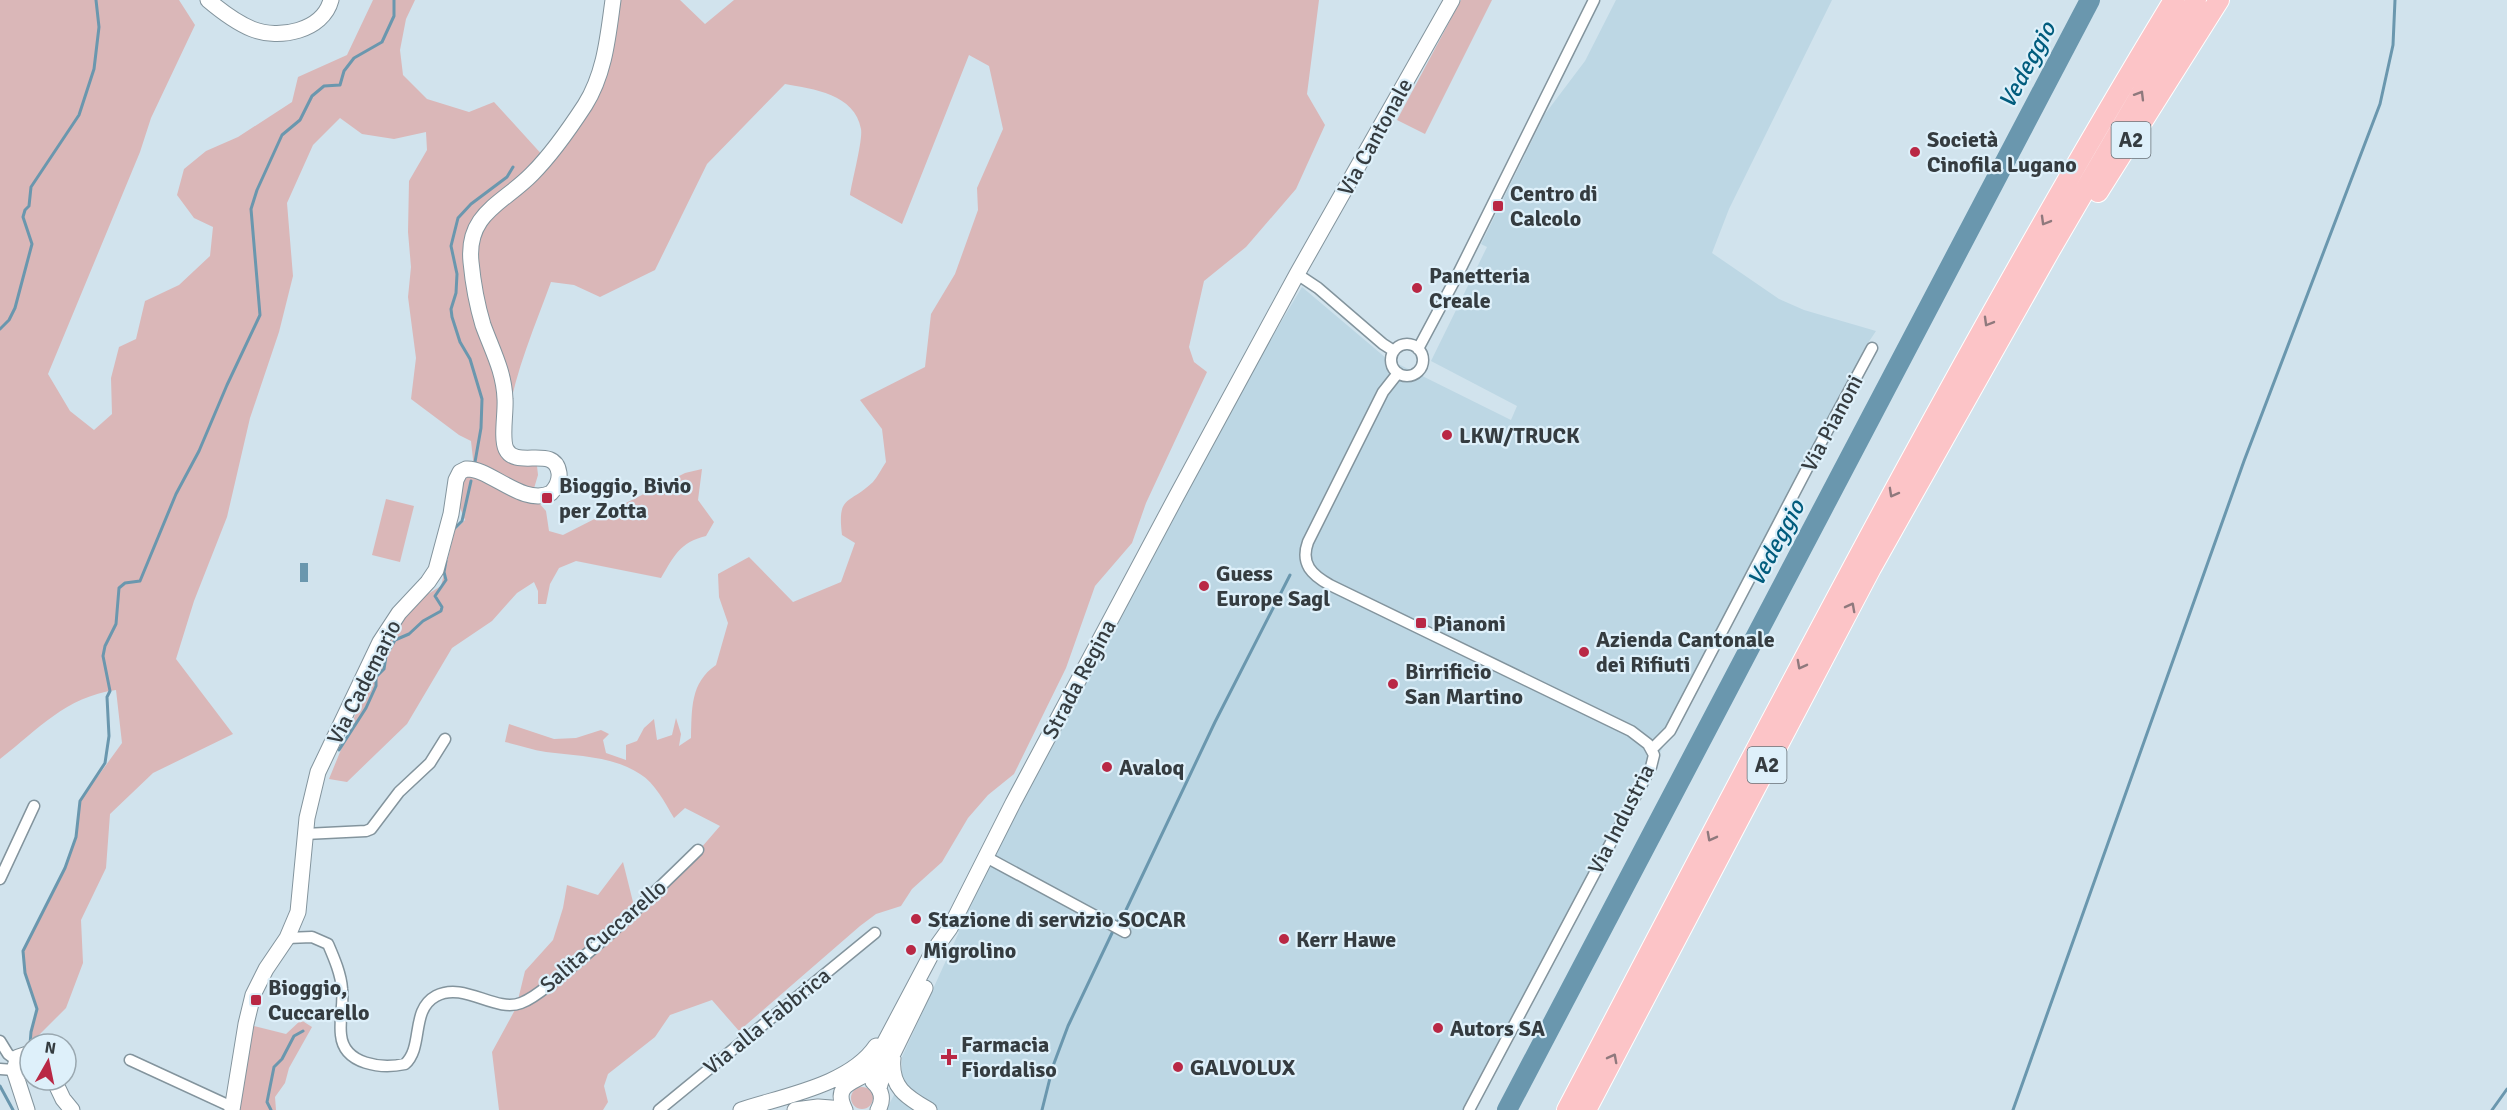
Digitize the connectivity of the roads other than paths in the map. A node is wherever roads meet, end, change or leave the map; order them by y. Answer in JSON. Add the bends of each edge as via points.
{"nodes":[{"id":1,"x":208,"y":0,"type":"edge"},
{"id":2,"x":331,"y":0,"type":"edge"},
{"id":3,"x":614,"y":0,"type":"edge"},
{"id":4,"x":1452,"y":0,"type":"edge"},
{"id":5,"x":1594,"y":0,"type":"edge"},
{"id":6,"x":2167,"y":0,"type":"edge"},
{"id":7,"x":2174,"y":0,"type":"edge"},
{"id":8,"x":2196,"y":0,"type":"edge"},
{"id":9,"x":2219,"y":0,"type":"edge"},
{"id":10,"x":2154,"y":33,"type":"junction"},
{"id":11,"x":1297,"y":274,"type":"junction"},
{"id":12,"x":1995,"y":346,"type":"junction"},
{"id":13,"x":1872,"y":348,"type":"dead end"},
{"id":14,"x":1418,"y":349,"type":"junction"},
{"id":15,"x":1394,"y":351,"type":"junction"},
{"id":16,"x":1398,"y":373,"type":"junction"},
{"id":17,"x":445,"y":740,"type":"dead end"},
{"id":18,"x":1652,"y":749,"type":"junction"},
{"id":19,"x":34,"y":806,"type":"dead end"},
{"id":20,"x":305,"y":834,"type":"junction"},
{"id":21,"x":698,"y":850,"type":"dead end"},
{"id":22,"x":986,"y":857,"type":"junction"},
{"id":23,"x":0,"y":879,"type":"edge"},
{"id":24,"x":950,"y":928,"type":"junction"},
{"id":25,"x":1125,"y":932,"type":"dead end"},
{"id":26,"x":875,"y":933,"type":"dead end"},
{"id":27,"x":287,"y":938,"type":"junction"},
{"id":28,"x":912,"y":991,"type":"junction"},
{"id":29,"x":0,"y":1041,"type":"edge"},
{"id":30,"x":896,"y":1046,"type":"junction"},
{"id":31,"x":130,"y":1060,"type":"dead end"},
{"id":32,"x":10,"y":1066,"type":"edge"},
{"id":33,"x":853,"y":1080,"type":"junction"},
{"id":34,"x":60,"y":1092,"type":"edge"},
{"id":35,"x":879,"y":1098,"type":"edge"},
{"id":36,"x":232,"y":1108,"type":"edge"},
{"id":37,"x":797,"y":1109,"type":"edge"},
{"id":38,"x":844,"y":1109,"type":"edge"},
{"id":39,"x":27,"y":1110,"type":"edge"},
{"id":40,"x":72,"y":1110,"type":"edge"},
{"id":41,"x":659,"y":1110,"type":"edge"},
{"id":42,"x":741,"y":1110,"type":"edge"},
{"id":43,"x":764,"y":1110,"type":"edge"},
{"id":44,"x":815,"y":1110,"type":"edge"},
{"id":45,"x":910,"y":1110,"type":"edge"},
{"id":46,"x":929,"y":1110,"type":"edge"},
{"id":47,"x":1469,"y":1110,"type":"edge"},
{"id":48,"x":1567,"y":1110,"type":"edge"},
{"id":49,"x":1586,"y":1110,"type":"edge"}],
"edges":[{"from":1,"to":2,"type":"main road","via":[[252,29],[274,33],[311,26],[325,14]]},
{"from":3,"to":20,"type":"main road","name":"Via Cademario","via":[[603,64],[585,104],[534,172],[481,218],[470,248],[481,316],[503,378],[505,446],[516,457],[551,461],[558,469],[558,482],[550,493],[538,496],[503,485],[474,469],[460,472],[435,570],[393,621],[372,657],[318,772]]},
{"from":4,"to":11,"type":"main road","name":"Via Cantonale"},
{"from":5,"to":14,"type":"street"},
{"from":6,"to":10,"type":"highway","number":"A2"},
{"from":7,"to":10,"type":"highway","number":"A2"},
{"from":12,"to":8,"type":"highway","number":"A2","one_way":true},
{"from":9,"to":12,"type":"highway","number":"A2","via":[[2037,289]]},
{"from":10,"to":48,"type":"highway","number":"A2","one_way":true,"via":[[1869,537]]},
{"from":11,"to":15,"type":"street"},
{"from":11,"to":22,"type":"main road","name":"Strada Regina"},
{"from":49,"to":12,"type":"highway","number":"A2","one_way":true,"via":[[1861,588]]},
{"from":13,"to":18,"type":"street","name":"Via Pianoni","via":[[1670,731]]},
{"from":14,"to":15,"type":"street","via":[[1408,344]]},
{"from":14,"to":16,"type":"street","via":[[1423,358],[1420,369],[1410,375]]},
{"from":15,"to":16,"type":"street","via":[[1392,365]]},
{"from":16,"to":18,"type":"street","name":"Via Industria","via":[[1383,392],[1308,542],[1308,568],[1330,585],[1631,731]]},
{"from":17,"to":20,"type":"street","via":[[430,763],[399,792],[371,829]]},
{"from":18,"to":47,"type":"street","name":"Via Industria","via":[[1651,767]]},
{"from":19,"to":23,"type":"street"},
{"from":20,"to":27,"type":"main road","name":"Via Cademario","via":[[300,900]]},
{"from":21,"to":27,"type":"street","name":"Salita Cuccarello","via":[[579,960],[520,1004],[476,995],[443,993],[435,997],[422,1014],[415,1052],[405,1064],[376,1065],[352,1056],[340,1034],[342,985],[328,944],[312,937]]},
{"from":22,"to":24,"type":"main road","name":"Strada Regina"},
{"from":22,"to":25,"type":"street"},
{"from":24,"to":28,"type":"main road","name":"Strada Regina"},
{"from":24,"to":30,"type":"main road"},
{"from":26,"to":41,"type":"street","name":"Via alla Fabbrica"},
{"from":27,"to":36,"type":"main road","name":"Via Cademario","via":[[253,995]]},
{"from":28,"to":33,"type":"main road","name":"Strada Regina","via":[[871,1069]]},
{"from":28,"to":42,"type":"main road","via":[[873,1050],[855,1068]]},
{"from":29,"to":32,"type":"street"},
{"from":30,"to":35,"type":"main road","via":[[880,1080]]},
{"from":30,"to":46,"type":"main road","via":[[892,1066],[895,1083],[906,1096]]},
{"from":31,"to":36,"type":"street"},
{"from":32,"to":39,"type":"main road"},
{"from":33,"to":35,"type":"main road","via":[[869,1080]]},
{"from":33,"to":38,"type":"main road","via":[[841,1097]]},
{"from":33,"to":43,"type":"main road","name":"Strada Regina"},
{"from":34,"to":40,"type":"main road"},
{"from":35,"to":45,"type":"main road"},
{"from":37,"to":38,"type":"main road"},
{"from":37,"to":44,"type":"main road"}]}
